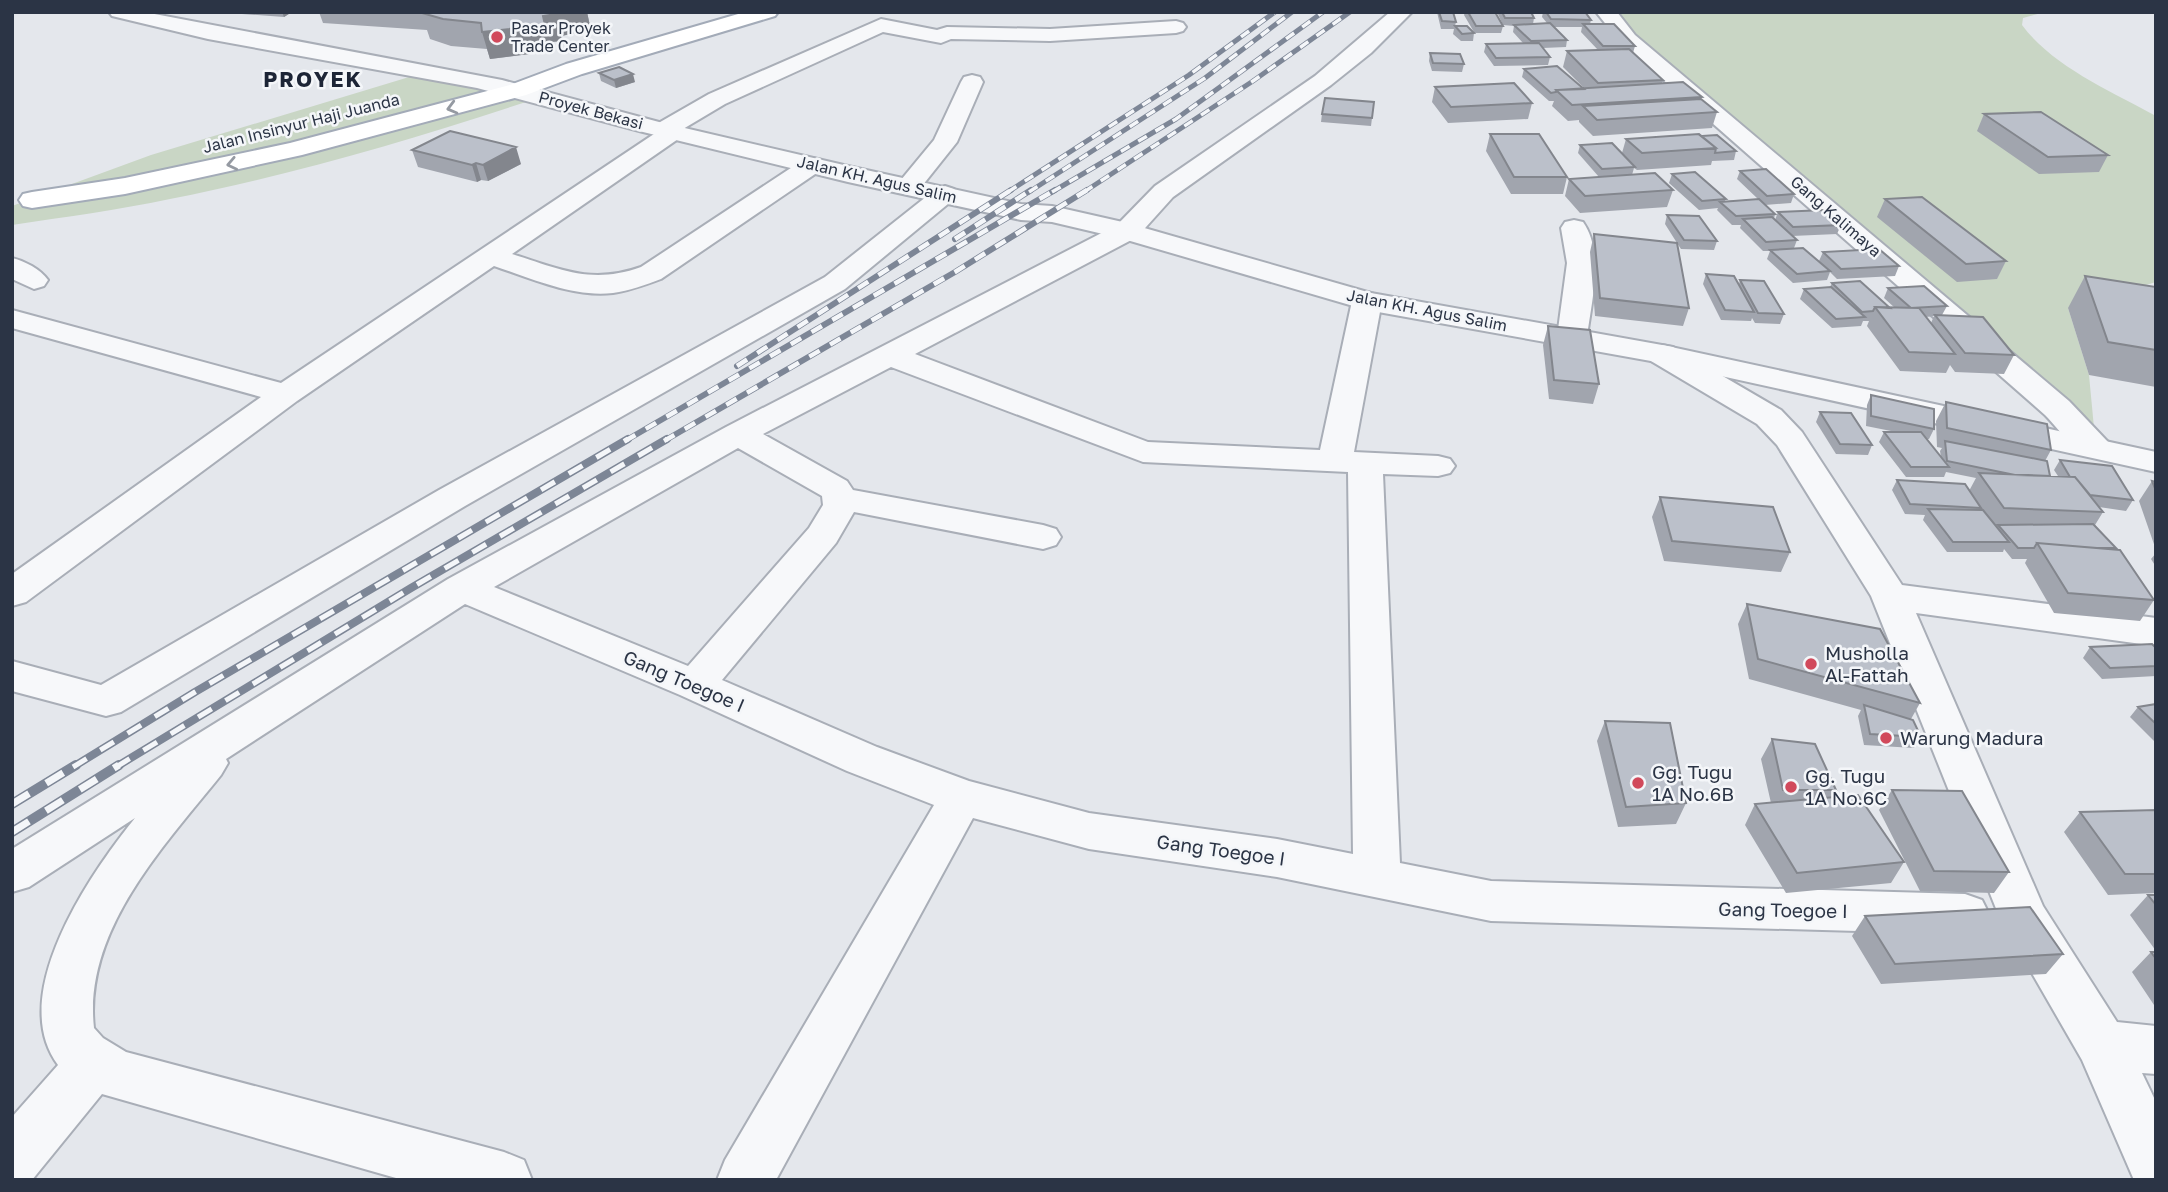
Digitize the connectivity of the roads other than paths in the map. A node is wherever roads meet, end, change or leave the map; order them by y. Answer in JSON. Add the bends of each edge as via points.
{"nodes":[{"id":1,"x":119,"y":12,"type":"edge"},
{"id":2,"x":768,"y":12,"type":"edge"},
{"id":3,"x":982,"y":12,"type":"edge"},
{"id":4,"x":1402,"y":12,"type":"edge"},
{"id":5,"x":1606,"y":12,"type":"edge"},
{"id":6,"x":1175,"y":27,"type":"dead end"},
{"id":7,"x":947,"y":33,"type":"junction"},
{"id":8,"x":574,"y":69,"type":"junction"},
{"id":9,"x":475,"y":80,"type":"junction"},
{"id":10,"x":972,"y":82,"type":"dead end"},
{"id":11,"x":518,"y":90,"type":"junction"},
{"id":12,"x":366,"y":107,"type":"dead end"},
{"id":13,"x":668,"y":131,"type":"junction"},
{"id":14,"x":244,"y":137,"type":"dead end"},
{"id":15,"x":813,"y":165,"type":"junction"},
{"id":16,"x":909,"y":186,"type":"junction"},
{"id":17,"x":945,"y":194,"type":"junction"},
{"id":18,"x":22,"y":203,"type":"edge"},
{"id":19,"x":1574,"y":228,"type":"dead end"},
{"id":20,"x":1127,"y":231,"type":"junction"},
{"id":21,"x":491,"y":256,"type":"junction"},
{"id":22,"x":12,"y":266,"type":"edge"},
{"id":23,"x":12,"y":290,"type":"edge"},
{"id":24,"x":1367,"y":301,"type":"junction"},
{"id":25,"x":12,"y":319,"type":"edge"},
{"id":26,"x":1572,"y":337,"type":"junction"},
{"id":27,"x":889,"y":355,"type":"junction"},
{"id":28,"x":286,"y":394,"type":"junction"},
{"id":29,"x":1775,"y":399,"type":"junction"},
{"id":30,"x":738,"y":434,"type":"junction"},
{"id":31,"x":2096,"y":449,"type":"junction"},
{"id":32,"x":1350,"y":462,"type":"junction"},
{"id":33,"x":2156,"y":462,"type":"edge"},
{"id":34,"x":1438,"y":466,"type":"dead end"},
{"id":35,"x":841,"y":499,"type":"junction"},
{"id":36,"x":1043,"y":537,"type":"dead end"},
{"id":37,"x":462,"y":588,"type":"junction"},
{"id":38,"x":12,"y":593,"type":"edge"},
{"id":39,"x":1891,"y":596,"type":"junction"},
{"id":40,"x":2156,"y":632,"type":"edge"},
{"id":41,"x":12,"y":676,"type":"edge"},
{"id":42,"x":695,"y":685,"type":"junction"},
{"id":43,"x":227,"y":738,"type":"junction"},
{"id":44,"x":962,"y":797,"type":"junction"},
{"id":45,"x":12,"y":873,"type":"edge"},
{"id":46,"x":1377,"y":880,"type":"junction"},
{"id":47,"x":2023,"y":916,"type":"junction"},
{"id":48,"x":2102,"y":1045,"type":"junction"},
{"id":49,"x":2156,"y":1050,"type":"edge"},
{"id":50,"x":94,"y":1062,"type":"junction"},
{"id":51,"x":12,"y":1160,"type":"edge"},
{"id":52,"x":2156,"y":1165,"type":"edge"},
{"id":53,"x":504,"y":1180,"type":"edge"},
{"id":54,"x":745,"y":1180,"type":"edge"}],
"edges":[{"from":1,"to":9,"type":"street","name":"Proyek Bekasi","via":[[240,39]]},
{"from":2,"to":8,"type":"main road","name":"Jalan Insinyur Haji Juanda"},
{"from":3,"to":7,"type":"street"},
{"from":4,"to":20,"type":"street","via":[[1303,96],[1168,188]]},
{"from":5,"to":31,"type":"street","name":"Gang Kalimaya","via":[[1628,39],[2047,399]]},
{"from":6,"to":7,"type":"street","via":[[1050,35]]},
{"from":7,"to":13,"type":"street","via":[[941,37],[881,25],[717,99]]},
{"from":8,"to":9,"type":"main road","name":"Jalan Insinyur Haji Juanda"},
{"from":8,"to":11,"type":"main road","name":"Jalan Insinyur Haji Juanda"},
{"from":9,"to":11,"type":"street","name":"Proyek Bekasi"},
{"from":9,"to":12,"type":"main road","name":"Jalan Insinyur Haji Juanda"},
{"from":10,"to":16,"type":"street","via":[[945,142]]},
{"from":11,"to":13,"type":"street","name":"Proyek Bekasi"},
{"from":11,"to":18,"type":"main road","name":"Jalan Insinyur Haji Juanda","one_way":true,"via":[[293,150]]},
{"from":13,"to":15,"type":"street","name":"Jalan KH. Agus Salim"},
{"from":13,"to":21,"type":"street"},
{"from":14,"to":18,"type":"main road","name":"Jalan Insinyur Haji Juanda","via":[[122,167]]},
{"from":15,"to":16,"type":"street","name":"Jalan KH. Agus Salim"},
{"from":15,"to":21,"type":"street","via":[[651,273],[632,281],[607,286],[579,282]]},
{"from":16,"to":17,"type":"street","name":"Jalan KH. Agus Salim"},
{"from":17,"to":20,"type":"street","name":"Jalan KH. Agus Salim"},
{"from":17,"to":41,"type":"street","via":[[835,283],[452,498],[106,701]]},
{"from":19,"to":26,"type":"street","via":[[1581,263]]},
{"from":20,"to":24,"type":"street","name":"Jalan KH. Agus Salim"},
{"from":20,"to":27,"type":"street"},
{"from":21,"to":28,"type":"street"},
{"from":22,"to":23,"type":"street","via":[[34,280]]},
{"from":24,"to":26,"type":"street","name":"Jalan KH. Agus Salim"},
{"from":24,"to":32,"type":"street"},
{"from":25,"to":28,"type":"street"},
{"from":26,"to":29,"type":"street","name":"Jalan KH. Agus Salim","via":[[1662,354]]},
{"from":27,"to":30,"type":"street"},
{"from":27,"to":32,"type":"street","via":[[1143,452]]},
{"from":28,"to":38,"type":"street"},
{"from":29,"to":31,"type":"street"},
{"from":29,"to":39,"type":"street","via":[[1790,439]]},
{"from":30,"to":35,"type":"street","via":[[826,483]]},
{"from":30,"to":37,"type":"street"},
{"from":31,"to":33,"type":"street"},
{"from":32,"to":34,"type":"street"},
{"from":32,"to":46,"type":"street"},
{"from":35,"to":36,"type":"street"},
{"from":35,"to":42,"type":"street","via":[[839,511],[823,535]]},
{"from":37,"to":42,"type":"street","name":"Gang Toegoe I"},
{"from":37,"to":43,"type":"street"},
{"from":39,"to":40,"type":"street"},
{"from":39,"to":47,"type":"street"},
{"from":42,"to":44,"type":"street","name":"Gang Toegoe I","via":[[862,759]]},
{"from":43,"to":45,"type":"street"},
{"from":43,"to":50,"type":"street","via":[[134,851],[83,939],[68,986],[67,1022],[74,1046]]},
{"from":44,"to":46,"type":"street","name":"Gang Toegoe I","via":[[1089,831],[1277,858]]},
{"from":44,"to":54,"type":"street"},
{"from":46,"to":47,"type":"street","name":"Gang Toegoe I","via":[[1491,901]]},
{"from":47,"to":48,"type":"street"},
{"from":48,"to":49,"type":"street"},
{"from":48,"to":52,"type":"street"},
{"from":50,"to":51,"type":"street"},
{"from":50,"to":53,"type":"street","via":[[116,1074]]}]}
